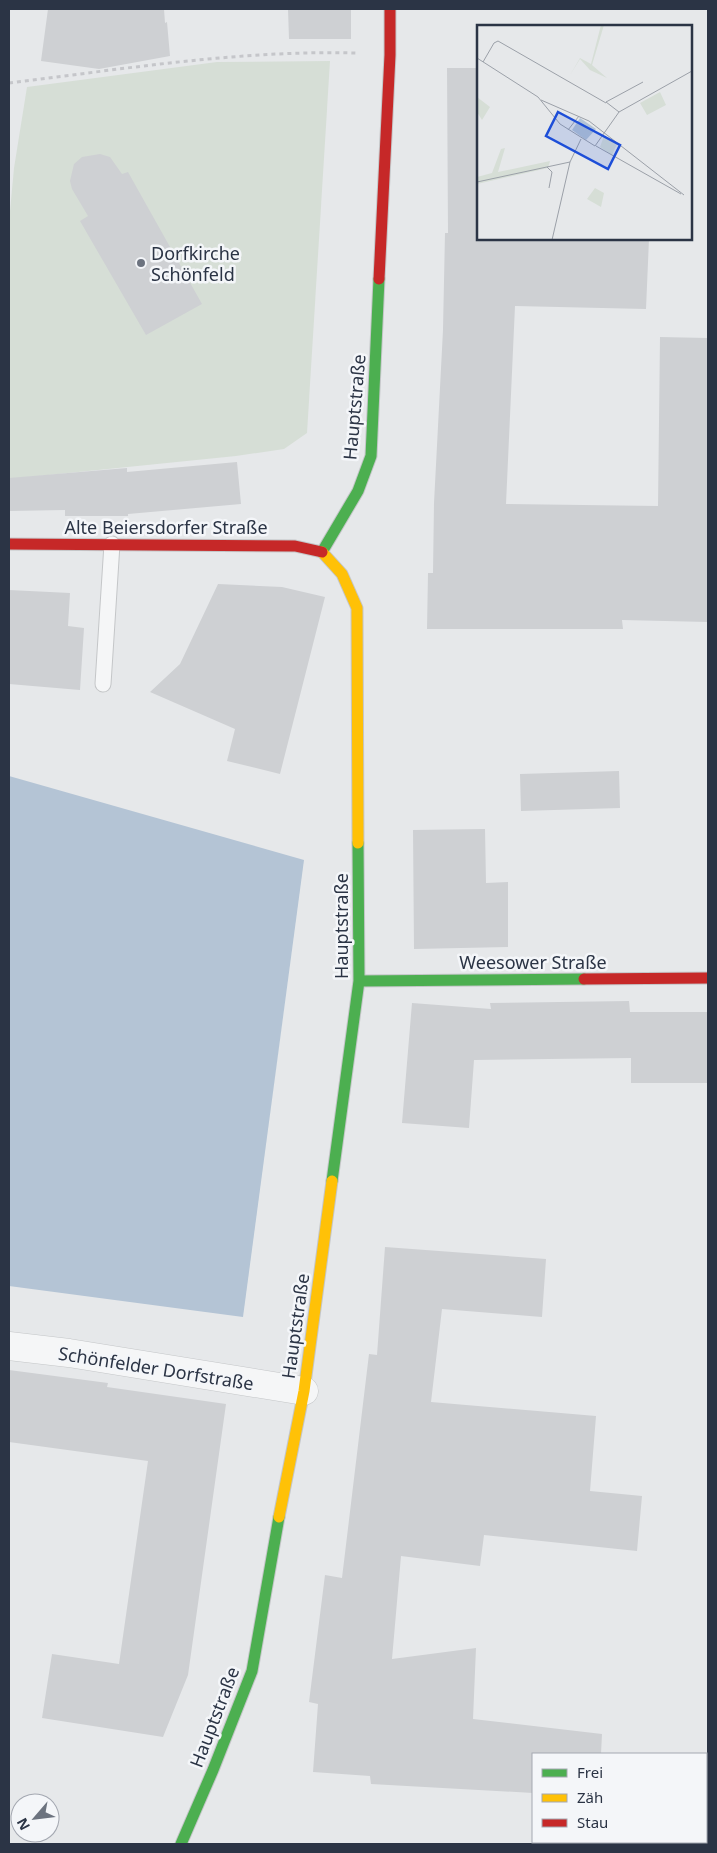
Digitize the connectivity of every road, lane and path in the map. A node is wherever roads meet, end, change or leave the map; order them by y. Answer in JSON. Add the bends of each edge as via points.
{"nodes":[{"id":1,"x":390,"y":9,"type":"edge"},
{"id":2,"x":390,"y":54,"type":"junction"},
{"id":3,"x":9,"y":83,"type":"edge"},
{"id":4,"x":9,"y":544,"type":"edge"},
{"id":5,"x":112,"y":544,"type":"junction"},
{"id":6,"x":322,"y":552,"type":"junction"},
{"id":7,"x":103,"y":684,"type":"dead end"},
{"id":8,"x":708,"y":978,"type":"edge"},
{"id":9,"x":359,"y":981,"type":"junction"},
{"id":10,"x":9,"y":1346,"type":"edge"},
{"id":11,"x":304,"y":1391,"type":"junction"},
{"id":12,"x":181,"y":1844,"type":"edge"}],
"edges":[{"from":1,"to":2,"type":"main road","name":"Hauptstraße"},
{"from":2,"to":3,"type":"path","via":[[324,52],[220,57]]},
{"from":2,"to":6,"type":"main road","name":"Hauptstraße","via":[[371,456],[358,491]]},
{"from":4,"to":5,"type":"main road","name":"Alte Beiersdorfer Straße"},
{"from":5,"to":6,"type":"main road","name":"Alte Beiersdorfer Straße","via":[[295,546]]},
{"from":5,"to":7,"type":"lane"},
{"from":6,"to":9,"type":"main road","name":"Hauptstraße","via":[[342,574],[357,608]]},
{"from":8,"to":9,"type":"main road","name":"Weesower Straße"},
{"from":9,"to":11,"type":"main road","name":"Hauptstraße"},
{"from":10,"to":11,"type":"street","name":"Schönfelder Dorfstraße"},
{"from":11,"to":12,"type":"main road","name":"Hauptstraße","via":[[252,1671]]}]}
